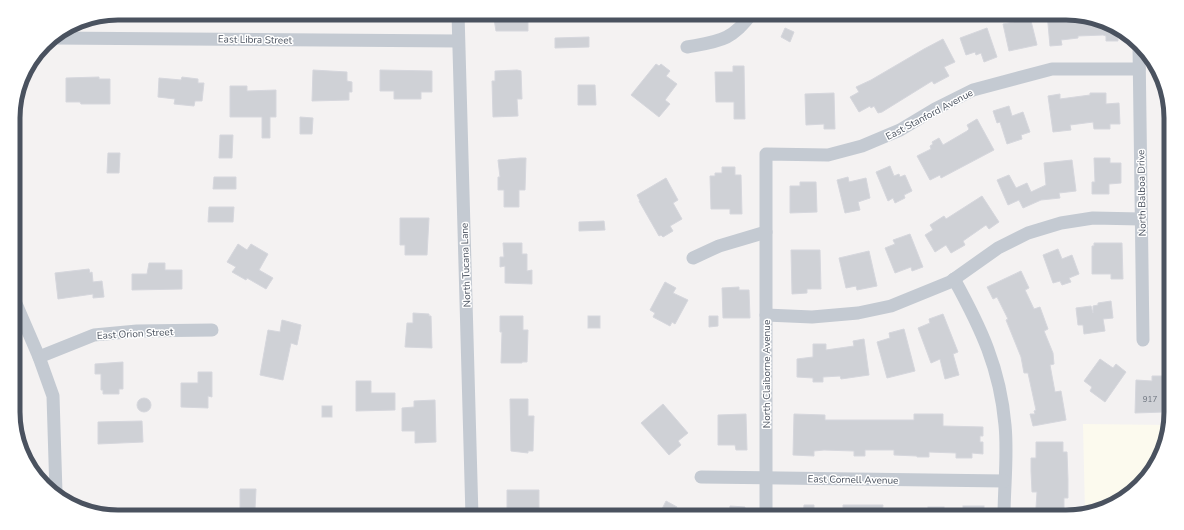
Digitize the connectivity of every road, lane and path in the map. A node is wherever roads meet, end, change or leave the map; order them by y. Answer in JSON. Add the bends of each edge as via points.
{"nodes":[{"id":1,"x":458,"y":20,"type":"edge"},
{"id":2,"x":747,"y":20,"type":"edge"},
{"id":3,"x":62,"y":38,"type":"edge"},
{"id":4,"x":458,"y":41,"type":"junction"},
{"id":5,"x":687,"y":47,"type":"dead end"},
{"id":6,"x":1139,"y":53,"type":"edge"},
{"id":7,"x":1139,"y":69,"type":"junction"},
{"id":8,"x":766,"y":154,"type":"joint"},
{"id":9,"x":1141,"y":219,"type":"junction"},
{"id":10,"x":766,"y":232,"type":"junction"},
{"id":11,"x":693,"y":258,"type":"dead end"},
{"id":12,"x":954,"y":279,"type":"junction"},
{"id":13,"x":20,"y":313,"type":"edge"},
{"id":14,"x":766,"y":315,"type":"junction"},
{"id":15,"x":212,"y":330,"type":"dead end"},
{"id":16,"x":1143,"y":340,"type":"dead end"},
{"id":17,"x":39,"y":357,"type":"junction"},
{"id":18,"x":701,"y":476,"type":"dead end"},
{"id":19,"x":766,"y":478,"type":"junction"},
{"id":20,"x":1004,"y":481,"type":"junction"},
{"id":21,"x":56,"y":488,"type":"edge"},
{"id":22,"x":472,"y":510,"type":"edge"},
{"id":23,"x":766,"y":510,"type":"edge"},
{"id":24,"x":1004,"y":510,"type":"edge"}],
"edges":[{"from":1,"to":4,"type":"street","name":"North Tucana Lane"},
{"from":2,"to":5,"type":"street","via":[[729,37]]},
{"from":3,"to":4,"type":"street","name":"East Libra Street"},
{"from":4,"to":22,"type":"street","name":"North Tucana Lane"},
{"from":6,"to":7,"type":"street","name":"North Balboa Drive"},
{"from":7,"to":8,"type":"street","name":"East Stanford Avenue","via":[[1052,69],[973,90],[900,130],[862,146],[828,155]]},
{"from":7,"to":9,"type":"street","name":"North Balboa Drive"},
{"from":8,"to":10,"type":"street","name":"North Claiborne Avenue"},
{"from":9,"to":12,"type":"street","via":[[1093,218],[1061,223],[1028,233],[998,248]]},
{"from":9,"to":16,"type":"street","name":"North Balboa Drive"},
{"from":10,"to":11,"type":"street","via":[[719,246]]},
{"from":10,"to":14,"type":"street","name":"North Claiborne Avenue"},
{"from":12,"to":14,"type":"street","via":[[898,303],[858,313],[812,317]]},
{"from":12,"to":20,"type":"street","via":[[978,323],[1001,390],[1005,426]]},
{"from":13,"to":17,"type":"street"},
{"from":14,"to":19,"type":"street","name":"North Claiborne Avenue"},
{"from":15,"to":17,"type":"street","name":"East Orion Street","via":[[137,331],[94,335]]},
{"from":17,"to":21,"type":"street","via":[[52,396]]},
{"from":18,"to":19,"type":"street","name":"East Cornell Avenue"},
{"from":19,"to":20,"type":"street","name":"East Cornell Avenue"},
{"from":19,"to":23,"type":"street","name":"North Claiborne Avenue"},
{"from":20,"to":24,"type":"street"}]}
